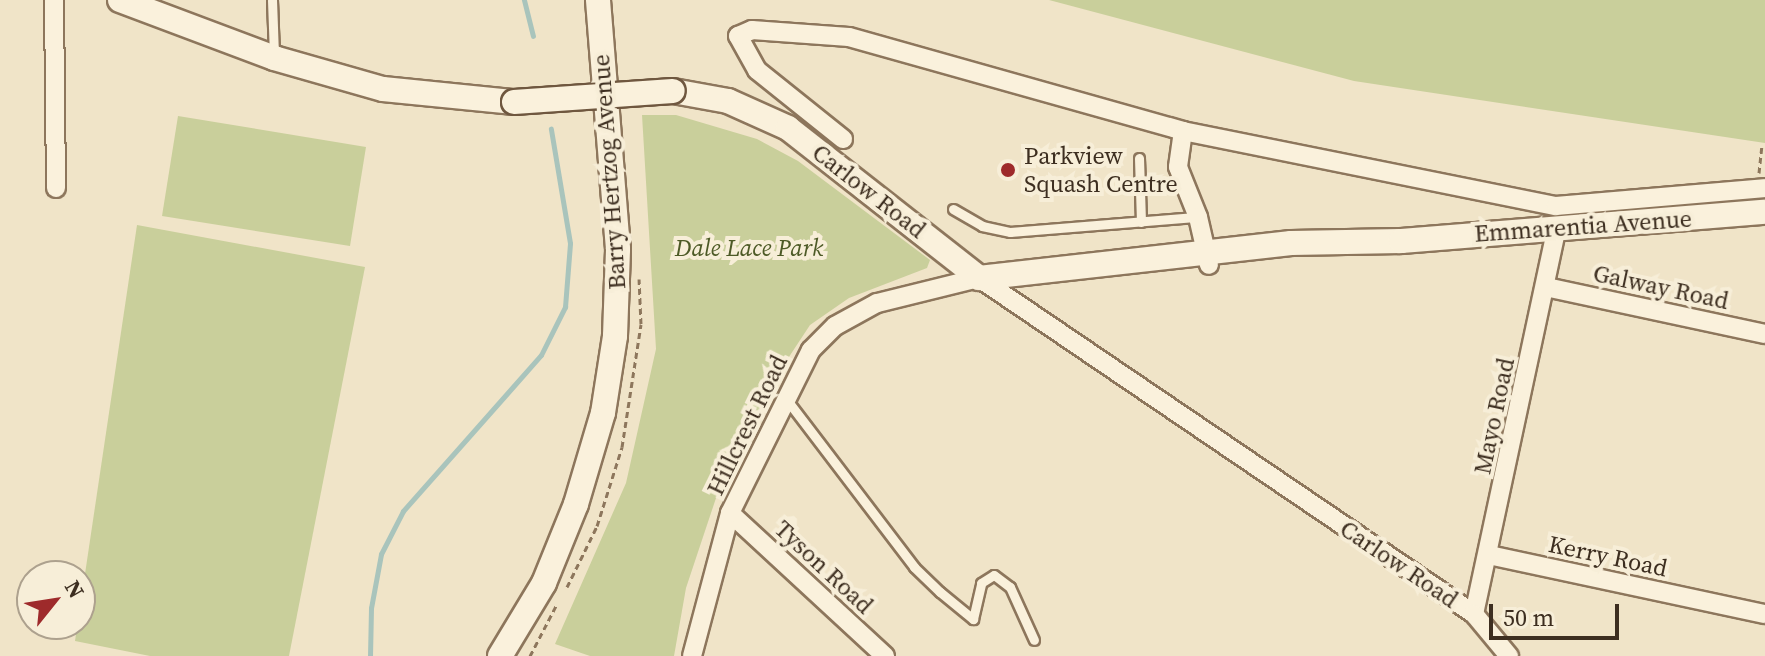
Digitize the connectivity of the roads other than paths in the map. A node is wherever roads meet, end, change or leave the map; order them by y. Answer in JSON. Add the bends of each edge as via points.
{"nodes":[{"id":1,"x":54,"y":0,"type":"edge"},
{"id":2,"x":120,"y":0,"type":"edge"},
{"id":3,"x":272,"y":0,"type":"edge"},
{"id":4,"x":598,"y":0,"type":"edge"},
{"id":5,"x":274,"y":58,"type":"junction"},
{"id":6,"x":1183,"y":131,"type":"junction"},
{"id":7,"x":843,"y":139,"type":"dead end"},
{"id":8,"x":1139,"y":158,"type":"dead end"},
{"id":9,"x":56,"y":188,"type":"dead end"},
{"id":10,"x":1762,"y":196,"type":"edge"},
{"id":11,"x":953,"y":209,"type":"dead end"},
{"id":12,"x":1198,"y":217,"type":"junction"},
{"id":13,"x":1141,"y":222,"type":"junction"},
{"id":14,"x":1557,"y":228,"type":"junction"},
{"id":15,"x":1209,"y":258,"type":"junction"},
{"id":16,"x":979,"y":278,"type":"junction"},
{"id":17,"x":1546,"y":287,"type":"junction"},
{"id":18,"x":1765,"y":334,"type":"edge"},
{"id":19,"x":785,"y":397,"type":"junction"},
{"id":20,"x":730,"y":513,"type":"junction"},
{"id":21,"x":1489,"y":555,"type":"junction"},
{"id":22,"x":1474,"y":614,"type":"junction"},
{"id":23,"x":1765,"y":614,"type":"edge"},
{"id":24,"x":1034,"y":640,"type":"dead end"},
{"id":25,"x":500,"y":656,"type":"edge"},
{"id":26,"x":692,"y":656,"type":"edge"},
{"id":27,"x":885,"y":656,"type":"edge"},
{"id":28,"x":1509,"y":656,"type":"edge"}],
"edges":[{"from":1,"to":9,"type":"street"},
{"from":2,"to":5,"type":"street","name":"Carlow Road"},
{"from":3,"to":5,"type":"lane"},
{"from":4,"to":25,"type":"street","name":"Barry Hertzog Avenue","via":[[618,249],[615,336],[603,413],[576,504],[544,583]]},
{"from":5,"to":16,"type":"street","name":"Carlow Road","bridge":true,"via":[[383,89],[514,102],[673,91],[728,101],[788,128]]},
{"from":6,"to":7,"type":"street","via":[[849,37],[752,30],[738,36],[757,70]]},
{"from":6,"to":10,"type":"street","via":[[1556,206]]},
{"from":6,"to":12,"type":"street","via":[[1178,167]]},
{"from":8,"to":13,"type":"lane"},
{"from":10,"to":14,"type":"street","name":"Emmarentia Avenue"},
{"from":11,"to":13,"type":"lane","via":[[982,226],[1010,232]]},
{"from":12,"to":13,"type":"lane"},
{"from":12,"to":15,"type":"street"},
{"from":14,"to":15,"type":"street","name":"Emmarentia Avenue"},
{"from":14,"to":17,"type":"street","name":"Mayo Road"},
{"from":15,"to":16,"type":"street","name":"Emmarentia Avenue"},
{"from":16,"to":19,"type":"street","name":"Hillcrest Road","via":[[904,293],[851,316],[811,350]]},
{"from":16,"to":22,"type":"street","name":"Carlow Road"},
{"from":17,"to":18,"type":"street","name":"Galway Road"},
{"from":17,"to":21,"type":"street","name":"Mayo Road"},
{"from":19,"to":20,"type":"street","name":"Hillcrest Road"},
{"from":19,"to":24,"type":"lane","via":[[914,567],[973,619],[981,583],[994,575],[1010,587]]},
{"from":20,"to":26,"type":"street","name":"Hillcrest Road"},
{"from":20,"to":27,"type":"street","name":"Tyson Road"},
{"from":21,"to":22,"type":"street","name":"Mayo Road"},
{"from":21,"to":23,"type":"street","name":"Kerry Road"},
{"from":22,"to":28,"type":"street","name":"Carlow Road"}]}
